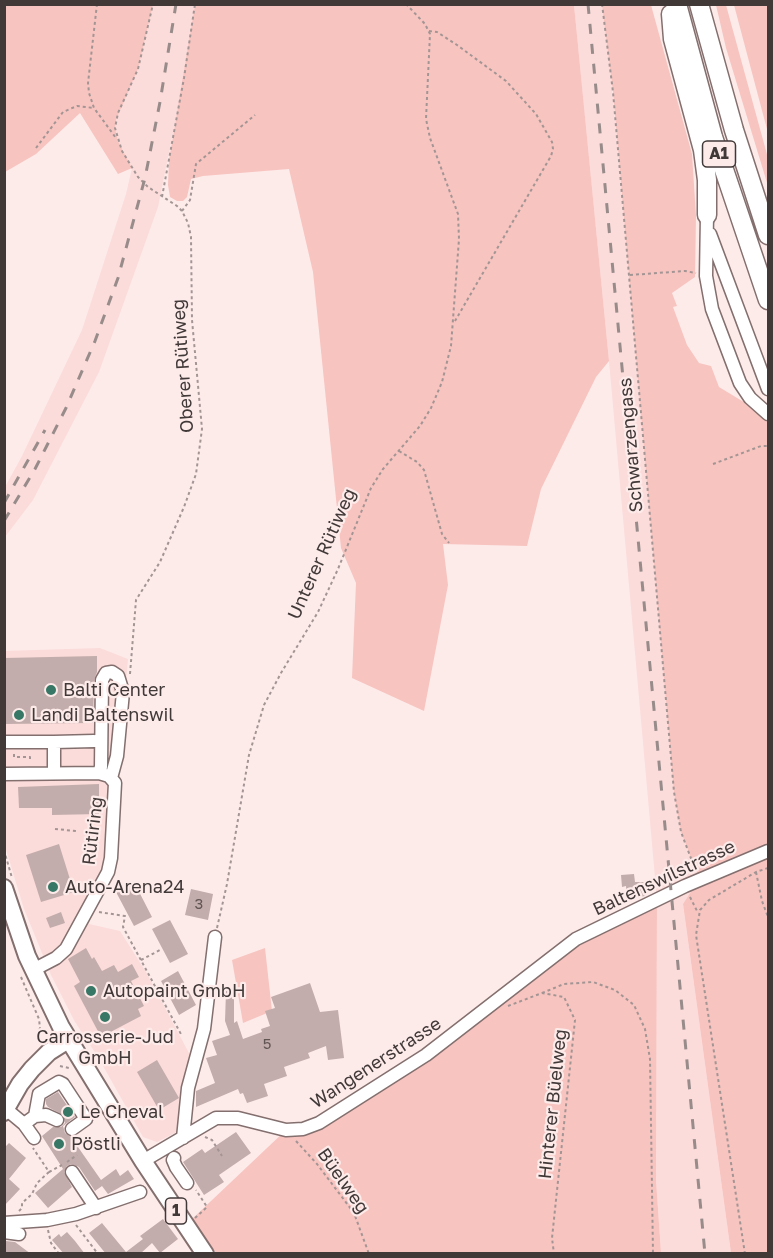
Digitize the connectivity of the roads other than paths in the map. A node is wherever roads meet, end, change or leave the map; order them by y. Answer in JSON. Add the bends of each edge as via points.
{"nodes":[{"id":1,"x":670,"y":4,"type":"edge"},
{"id":2,"x":677,"y":4,"type":"edge"},
{"id":3,"x":699,"y":4,"type":"edge"},
{"id":4,"x":707,"y":221,"type":"junction"},
{"id":5,"x":768,"y":236,"type":"edge"},
{"id":6,"x":768,"y":300,"type":"edge"},
{"id":7,"x":768,"y":389,"type":"edge"},
{"id":8,"x":768,"y":414,"type":"edge"},
{"id":9,"x":97,"y":741,"type":"junction"},
{"id":10,"x":9,"y":742,"type":"edge"},
{"id":11,"x":54,"y":742,"type":"junction"},
{"id":12,"x":118,"y":742,"type":"junction"},
{"id":13,"x":54,"y":773,"type":"junction"},
{"id":14,"x":99,"y":773,"type":"junction"},
{"id":15,"x":4,"y":774,"type":"edge"},
{"id":16,"x":111,"y":778,"type":"junction"},
{"id":17,"x":768,"y":851,"type":"edge"},
{"id":18,"x":4,"y":888,"type":"edge"},
{"id":19,"x":215,"y":937,"type":"road end"},
{"id":20,"x":576,"y":939,"type":"joint"},
{"id":21,"x":26,"y":970,"type":"junction"},
{"id":22,"x":68,"y":1040,"type":"junction"},
{"id":23,"x":5,"y":1110,"type":"edge"},
{"id":24,"x":36,"y":1116,"type":"junction"},
{"id":25,"x":57,"y":1120,"type":"dead end"},
{"id":26,"x":24,"y":1124,"type":"junction"},
{"id":27,"x":72,"y":1129,"type":"dead end"},
{"id":28,"x":183,"y":1138,"type":"junction"},
{"id":29,"x":32,"y":1140,"type":"road end"},
{"id":30,"x":174,"y":1158,"type":"dead end"},
{"id":31,"x":143,"y":1161,"type":"junction"},
{"id":32,"x":72,"y":1172,"type":"dead end"},
{"id":33,"x":187,"y":1183,"type":"dead end"},
{"id":34,"x":140,"y":1192,"type":"dead end"},
{"id":35,"x":96,"y":1208,"type":"junction"},
{"id":36,"x":4,"y":1223,"type":"edge"},
{"id":37,"x":4,"y":1232,"type":"edge"},
{"id":38,"x":19,"y":1234,"type":"dead end"},
{"id":39,"x":205,"y":1254,"type":"edge"}],
"edges":[{"from":1,"to":4,"type":"highway","number":"A1","via":[[673,39],[703,150]]},
{"from":2,"to":6,"type":"highway","number":"A1","via":[[720,159]]},
{"from":3,"to":5,"type":"highway","number":"A1"},
{"from":4,"to":7,"type":"street"},
{"from":4,"to":8,"type":"street","via":[[706,276],[712,309],[740,383]]},
{"from":9,"to":11,"type":"street"},
{"from":9,"to":12,"type":"street"},
{"from":9,"to":12,"type":"street","via":[[102,680],[112,672],[118,676],[123,692]]},
{"from":9,"to":14,"type":"street"},
{"from":10,"to":11,"type":"street"},
{"from":11,"to":13,"type":"street"},
{"from":12,"to":16,"type":"street"},
{"from":13,"to":14,"type":"street","name":"Rütiring"},
{"from":13,"to":15,"type":"street","name":"Rütiring"},
{"from":14,"to":16,"type":"street","name":"Rütiring"},
{"from":16,"to":21,"type":"street","name":"Rütiring","via":[[116,793],[108,872],[66,949]]},
{"from":17,"to":20,"type":"street","name":"Baltenswilstrasse"},
{"from":18,"to":21,"type":"main road","number":"1"},
{"from":19,"to":28,"type":"street","via":[[204,1029],[188,1088]]},
{"from":20,"to":28,"type":"street","name":"Wangenerstrasse","via":[[426,1055],[329,1117],[310,1126],[286,1130],[222,1117],[209,1120]]},
{"from":21,"to":22,"type":"main road","number":"1"},
{"from":22,"to":23,"type":"main road","via":[[32,1069]]},
{"from":22,"to":31,"type":"main road","number":"1"},
{"from":23,"to":26,"type":"street"},
{"from":24,"to":25,"type":"street"},
{"from":24,"to":26,"type":"street"},
{"from":24,"to":27,"type":"street","via":[[39,1094],[59,1082],[86,1119]]},
{"from":26,"to":29,"type":"street"},
{"from":28,"to":31,"type":"street","name":"Wangenerstrasse"},
{"from":30,"to":33,"type":"street"},
{"from":31,"to":39,"type":"main road","number":"1"},
{"from":32,"to":35,"type":"street"},
{"from":34,"to":35,"type":"street"},
{"from":35,"to":36,"type":"street","via":[[47,1220]]},
{"from":37,"to":38,"type":"street"}]}
